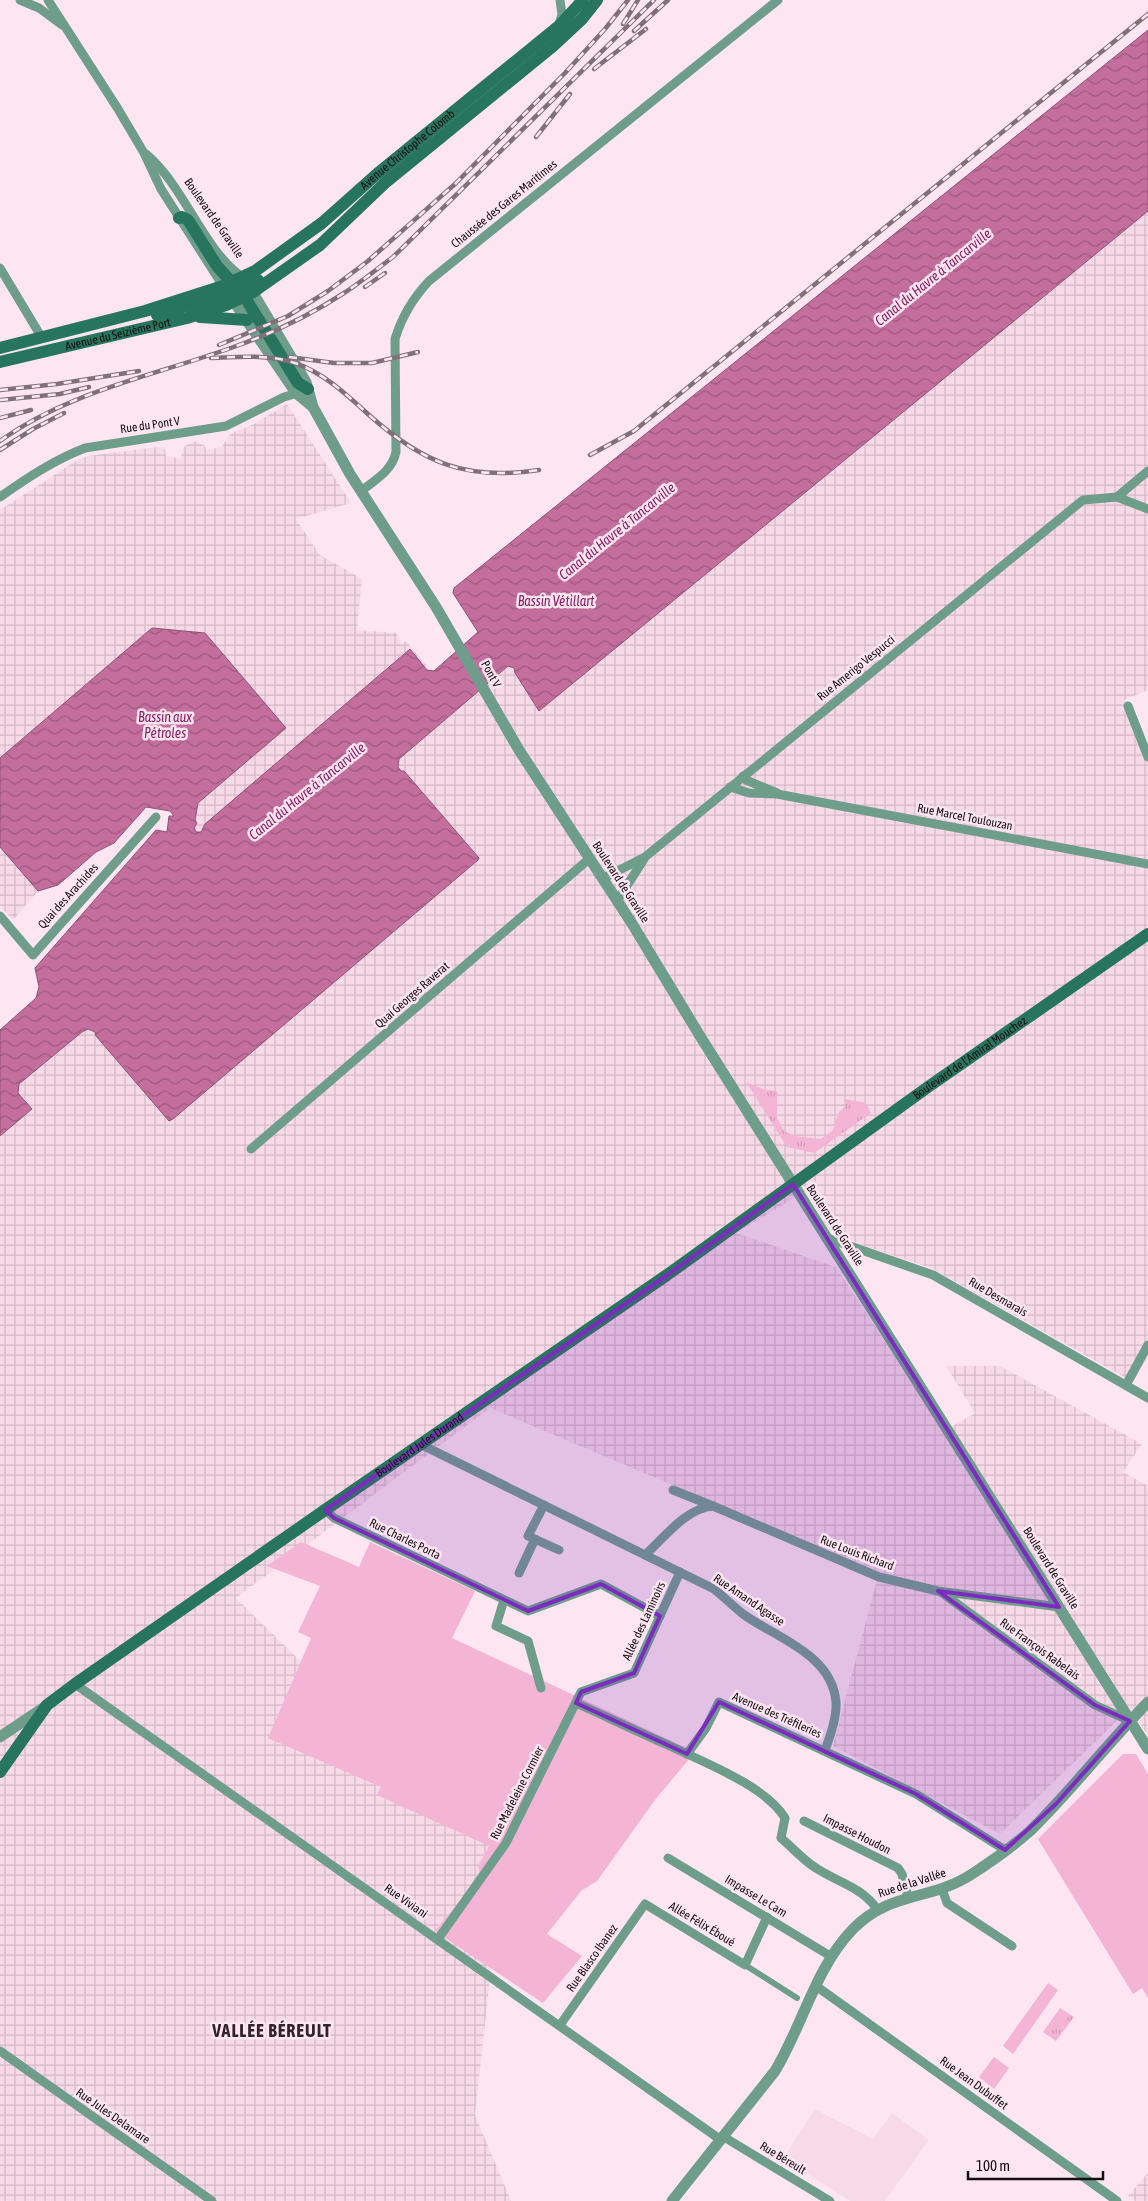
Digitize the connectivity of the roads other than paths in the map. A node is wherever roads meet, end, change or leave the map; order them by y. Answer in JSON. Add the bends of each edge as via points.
{"nodes":[{"id":1,"x":20,"y":0,"type":"edge"},
{"id":2,"x":48,"y":0,"type":"edge"},
{"id":3,"x":560,"y":0,"type":"edge"},
{"id":4,"x":583,"y":0,"type":"edge"},
{"id":5,"x":597,"y":0,"type":"edge"},
{"id":6,"x":778,"y":0,"type":"edge"},
{"id":7,"x":559,"y":26,"type":"junction"},
{"id":8,"x":66,"y":28,"type":"junction"},
{"id":9,"x":144,"y":152,"type":"junction"},
{"id":10,"x":179,"y":218,"type":"joint"},
{"id":11,"x":0,"y":268,"type":"edge"},
{"id":12,"x":238,"y":289,"type":"junction"},
{"id":13,"x":187,"y":318,"type":"junction"},
{"id":14,"x":247,"y":320,"type":"junction"},
{"id":15,"x":108,"y":335,"type":"junction"},
{"id":16,"x":42,"y":338,"type":"junction"},
{"id":17,"x":0,"y":348,"type":"edge"},
{"id":18,"x":0,"y":362,"type":"edge"},
{"id":19,"x":308,"y":389,"type":"junction"},
{"id":20,"x":296,"y":394,"type":"junction"},
{"id":21,"x":313,"y":407,"type":"junction"},
{"id":22,"x":1148,"y":471,"type":"edge"},
{"id":23,"x":361,"y":491,"type":"junction"},
{"id":24,"x":0,"y":497,"type":"edge"},
{"id":25,"x":1117,"y":497,"type":"junction"},
{"id":26,"x":1148,"y":509,"type":"edge"},
{"id":27,"x":459,"y":644,"type":"joint"},
{"id":28,"x":1128,"y":706,"type":"dead end"},
{"id":29,"x":499,"y":717,"type":"joint"},
{"id":30,"x":1144,"y":737,"type":"edge"},
{"id":31,"x":1148,"y":756,"type":"edge"},
{"id":32,"x":743,"y":776,"type":"junction"},
{"id":33,"x":730,"y":787,"type":"junction"},
{"id":34,"x":777,"y":794,"type":"junction"},
{"id":35,"x":156,"y":817,"type":"dead end"},
{"id":36,"x":645,"y":857,"type":"junction"},
{"id":37,"x":589,"y":858,"type":"junction"},
{"id":38,"x":1148,"y":864,"type":"edge"},
{"id":39,"x":602,"y":879,"type":"junction"},
{"id":40,"x":617,"y":901,"type":"junction"},
{"id":41,"x":0,"y":916,"type":"edge"},
{"id":42,"x":1148,"y":934,"type":"edge"},
{"id":43,"x":251,"y":1149,"type":"dead end"},
{"id":44,"x":793,"y":1184,"type":"junction"},
{"id":45,"x":827,"y":1238,"type":"junction"},
{"id":46,"x":1148,"y":1345,"type":"edge"},
{"id":47,"x":1126,"y":1385,"type":"junction"},
{"id":48,"x":1148,"y":1398,"type":"edge"},
{"id":49,"x":420,"y":1444,"type":"junction"},
{"id":50,"x":673,"y":1490,"type":"dead end"},
{"id":51,"x":544,"y":1505,"type":"junction"},
{"id":52,"x":713,"y":1506,"type":"junction"},
{"id":53,"x":325,"y":1510,"type":"junction"},
{"id":54,"x":535,"y":1539,"type":"junction"},
{"id":55,"x":559,"y":1550,"type":"dead end"},
{"id":56,"x":645,"y":1555,"type":"junction"},
{"id":57,"x":680,"y":1572,"type":"junction"},
{"id":58,"x":519,"y":1573,"type":"dead end"},
{"id":59,"x":938,"y":1591,"type":"junction"},
{"id":60,"x":504,"y":1600,"type":"junction"},
{"id":61,"x":1059,"y":1607,"type":"junction"},
{"id":62,"x":660,"y":1616,"type":"junction"},
{"id":63,"x":75,"y":1684,"type":"junction"},
{"id":64,"x":542,"y":1688,"type":"dead end"},
{"id":65,"x":1148,"y":1702,"type":"edge"},
{"id":66,"x":576,"y":1703,"type":"junction"},
{"id":67,"x":47,"y":1705,"type":"junction"},
{"id":68,"x":1130,"y":1720,"type":"junction"},
{"id":69,"x":0,"y":1737,"type":"edge"},
{"id":70,"x":1148,"y":1749,"type":"edge"},
{"id":71,"x":825,"y":1750,"type":"junction"},
{"id":72,"x":687,"y":1754,"type":"junction"},
{"id":73,"x":0,"y":1772,"type":"edge"},
{"id":74,"x":804,"y":1821,"type":"dead end"},
{"id":75,"x":1006,"y":1850,"type":"junction"},
{"id":76,"x":668,"y":1858,"type":"dead end"},
{"id":77,"x":942,"y":1889,"type":"junction"},
{"id":78,"x":908,"y":1898,"type":"junction"},
{"id":79,"x":645,"y":1904,"type":"joint"},
{"id":80,"x":877,"y":1909,"type":"junction"},
{"id":81,"x":767,"y":1917,"type":"junction"},
{"id":82,"x":438,"y":1939,"type":"junction"},
{"id":83,"x":1012,"y":1946,"type":"dead end"},
{"id":84,"x":832,"y":1957,"type":"junction"},
{"id":85,"x":746,"y":1965,"type":"junction"},
{"id":86,"x":816,"y":1986,"type":"junction"},
{"id":87,"x":797,"y":1998,"type":"dead end"},
{"id":88,"x":560,"y":2025,"type":"junction"},
{"id":89,"x":0,"y":2051,"type":"edge"},
{"id":90,"x":722,"y":2138,"type":"junction"},
{"id":91,"x":212,"y":2201,"type":"edge"},
{"id":92,"x":672,"y":2201,"type":"edge"},
{"id":93,"x":830,"y":2201,"type":"edge"},
{"id":94,"x":1117,"y":2201,"type":"edge"}],
"edges":[{"from":1,"to":8,"type":"street","via":[[39,8]]},
{"from":2,"to":8,"type":"street","name":"Boulevard de Graville"},
{"from":3,"to":7,"type":"street","via":[[562,15]]},
{"from":4,"to":7,"type":"main road","name":"Avenue Christophe Colomb"},
{"from":5,"to":12,"type":"main road","via":[[553,46],[386,182],[320,245]]},
{"from":6,"to":23,"type":"street","name":"Chaussée des Gares Maritimes","via":[[429,281],[411,301],[395,339],[394,462]]},
{"from":7,"to":12,"type":"main road","name":"Avenue Christophe Colomb","via":[[322,223],[255,271]]},
{"from":8,"to":9,"type":"street","name":"Boulevard de Graville"},
{"from":9,"to":10,"type":"street","name":"Boulevard de Graville"},
{"from":9,"to":12,"type":"street","name":"Boulevard de Graville","via":[[172,182],[226,263]]},
{"from":10,"to":12,"type":"main road","via":[[188,220],[217,266]]},
{"from":11,"to":16,"type":"street"},
{"from":12,"to":13,"type":"main road","name":"Avenue du Seizième Port"},
{"from":12,"to":14,"type":"street","name":"Boulevard de Graville"},
{"from":12,"to":15,"type":"main road","via":[[140,320]]},
{"from":12,"to":16,"type":"main road","name":"Avenue du Seizième Port"},
{"from":12,"to":19,"type":"main road","via":[[298,382]]},
{"from":13,"to":14,"type":"main road"},
{"from":13,"to":15,"type":"main road","name":"Avenue du Seizième Port"},
{"from":14,"to":20,"type":"street","name":"Boulevard de Graville"},
{"from":15,"to":18,"type":"main road","name":"Avenue du Seizième Port"},
{"from":16,"to":17,"type":"main road","name":"Avenue du Seizième Port"},
{"from":19,"to":20,"type":"street","name":"Rue du Pont V"},
{"from":19,"to":21,"type":"street","name":"Boulevard de Graville"},
{"from":20,"to":21,"type":"street","name":"Boulevard de Graville"},
{"from":20,"to":24,"type":"street","name":"Rue du Pont V","via":[[226,426],[85,448],[65,455]]},
{"from":21,"to":23,"type":"street","name":"Boulevard de Graville"},
{"from":22,"to":25,"type":"street"},
{"from":23,"to":27,"type":"street","name":"Boulevard de Graville"},
{"from":25,"to":26,"type":"street"},
{"from":25,"to":32,"type":"street","name":"Rue Amerigo Vespucci","via":[[1083,500]]},
{"from":27,"to":29,"type":"street","name":"Pont V"},
{"from":28,"to":30,"type":"street"},
{"from":29,"to":37,"type":"street","name":"Boulevard de Graville"},
{"from":30,"to":31,"type":"street"},
{"from":32,"to":33,"type":"street","name":"Rue Amerigo Vespucci"},
{"from":32,"to":34,"type":"street","name":"Rue Marcel Toulouzan"},
{"from":33,"to":34,"type":"street","name":"Rue Marcel Toulouzan","via":[[749,793]]},
{"from":33,"to":36,"type":"street","name":"Rue Amerigo Vespucci"},
{"from":34,"to":38,"type":"street","name":"Rue Marcel Toulouzan"},
{"from":35,"to":41,"type":"street","name":"Quai des Arachides","via":[[33,955]]},
{"from":36,"to":39,"type":"street","name":"Rue Amerigo Vespucci"},
{"from":36,"to":40,"type":"street","name":"Rue Amerigo Vespucci"},
{"from":37,"to":39,"type":"street","name":"Boulevard de Graville"},
{"from":37,"to":43,"type":"street","name":"Quai Georges Raverat"},
{"from":39,"to":40,"type":"street","name":"Boulevard de Graville"},
{"from":40,"to":44,"type":"street","name":"Boulevard de Graville"},
{"from":42,"to":44,"type":"main road","name":"Boulevard de l'Amiral Mouchez"},
{"from":44,"to":45,"type":"street","name":"Boulevard de Graville"},
{"from":44,"to":49,"type":"main road","name":"Boulevard Jules Durand","via":[[667,1275]]},
{"from":45,"to":47,"type":"street","name":"Rue Desmarais","via":[[933,1274]]},
{"from":45,"to":61,"type":"street","name":"Boulevard de Graville"},
{"from":46,"to":47,"type":"street"},
{"from":47,"to":48,"type":"street","name":"Rue Desmarais"},
{"from":49,"to":51,"type":"street","name":"Rue Amand Agasse"},
{"from":49,"to":53,"type":"main road","name":"Boulevard Jules Durand"},
{"from":50,"to":52,"type":"street","name":"Rue Louis Richard"},
{"from":51,"to":54,"type":"street","via":[[528,1536]]},
{"from":51,"to":56,"type":"street","name":"Rue Amand Agasse"},
{"from":52,"to":56,"type":"street","via":[[687,1516]]},
{"from":52,"to":59,"type":"street","name":"Rue Louis Richard","via":[[879,1577]]},
{"from":53,"to":60,"type":"street","name":"Rue Charles Porta","via":[[334,1518]]},
{"from":53,"to":63,"type":"main road","name":"Boulevard Jules Durand"},
{"from":54,"to":55,"type":"street"},
{"from":54,"to":58,"type":"street"},
{"from":56,"to":57,"type":"street","name":"Rue Amand Agasse"},
{"from":57,"to":62,"type":"street","name":"Allée des Laminoirs"},
{"from":57,"to":71,"type":"street","name":"Rue Amand Agasse","via":[[714,1589],[744,1614],[798,1646],[820,1666],[834,1689],[837,1704]]},
{"from":59,"to":61,"type":"street","name":"Rue Louis Richard"},
{"from":59,"to":68,"type":"street","name":"Rue François Rabelais","via":[[1095,1705]]},
{"from":60,"to":62,"type":"street","name":"Rue Charles Porta","via":[[528,1611],[601,1584]]},
{"from":60,"to":64,"type":"street","via":[[496,1626],[528,1641]]},
{"from":61,"to":68,"type":"street","name":"Boulevard de Graville"},
{"from":62,"to":66,"type":"street","name":"Allée des Laminoirs","via":[[634,1673],[580,1692]]},
{"from":63,"to":67,"type":"main road","name":"Boulevard Jules Durand"},
{"from":63,"to":82,"type":"street","name":"Rue Viviani"},
{"from":65,"to":68,"type":"street","name":"Rue de la Vallée"},
{"from":66,"to":72,"type":"street"},
{"from":66,"to":82,"type":"street","name":"Rue Madeleine Cormier","via":[[506,1843]]},
{"from":67,"to":69,"type":"street","name":"Boulevard Jules Durand"},
{"from":67,"to":73,"type":"main road","name":"Boulevard Jules Durand"},
{"from":68,"to":70,"type":"street","name":"Boulevard de Graville"},
{"from":68,"to":75,"type":"street","name":"Rue de la Vallée","via":[[1056,1804]]},
{"from":71,"to":72,"type":"street","name":"Avenue des Tréfileries","via":[[719,1702],[706,1728]]},
{"from":71,"to":75,"type":"street","via":[[916,1794]]},
{"from":72,"to":80,"type":"street","via":[[760,1792],[786,1818],[781,1838],[815,1868],[855,1888]]},
{"from":74,"to":78,"type":"street","name":"Impasse Houdon","via":[[898,1868]]},
{"from":75,"to":77,"type":"street","name":"Rue de la Vallée","via":[[959,1882]]},
{"from":76,"to":81,"type":"street","name":"Impasse Le Cam"},
{"from":77,"to":78,"type":"street","name":"Rue de la Vallée"},
{"from":77,"to":83,"type":"street","via":[[947,1903]]},
{"from":78,"to":80,"type":"street","name":"Rue de la Vallée"},
{"from":79,"to":85,"type":"street","name":"Allée Félix Éboué"},
{"from":79,"to":88,"type":"street","name":"Rue Blasco Ibanez"},
{"from":80,"to":84,"type":"street","name":"Rue de la Vallée","via":[[853,1929]]},
{"from":81,"to":84,"type":"street","name":"Impasse Le Cam"},
{"from":81,"to":85,"type":"street","name":"Allée Félix Éboué"},
{"from":82,"to":88,"type":"street","name":"Rue Viviani"},
{"from":84,"to":86,"type":"street","name":"Rue de la Vallée"},
{"from":85,"to":87,"type":"street","name":"Allée Félix Éboué"},
{"from":86,"to":90,"type":"street","name":"Rue de la Vallée","via":[[775,2072]]},
{"from":86,"to":94,"type":"street","name":"Rue Jean Dubuffet"},
{"from":88,"to":90,"type":"street","name":"Rue Viviani"},
{"from":89,"to":91,"type":"street","name":"Rue Jules Delamare"},
{"from":90,"to":92,"type":"street","name":"Rue de la Vallée"},
{"from":90,"to":93,"type":"street","name":"Rue Béreult"}]}
